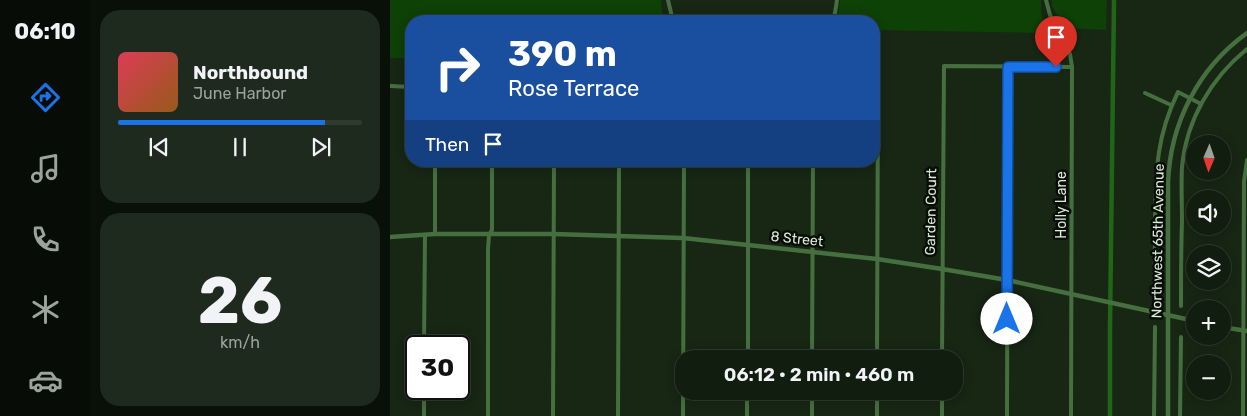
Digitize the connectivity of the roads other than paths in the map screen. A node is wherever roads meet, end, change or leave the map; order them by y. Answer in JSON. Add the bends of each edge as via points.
{"nodes":[{"id":1,"x":668,"y":0,"type":"edge"},
{"id":2,"x":837,"y":0,"type":"edge"},
{"id":3,"x":1046,"y":0,"type":"edge"},
{"id":4,"x":672,"y":15,"type":"edge"},
{"id":5,"x":834,"y":15,"type":"edge"},
{"id":6,"x":1247,"y":33,"type":"edge"},
{"id":7,"x":1247,"y":49,"type":"edge"},
{"id":8,"x":1008,"y":67,"type":"junction"},
{"id":9,"x":1072,"y":67,"type":"junction"},
{"id":10,"x":390,"y":86,"type":"edge"},
{"id":11,"x":405,"y":87,"type":"edge"},
{"id":12,"x":1145,"y":93,"type":"dead end"},
{"id":13,"x":1190,"y":98,"type":"junction"},
{"id":14,"x":1201,"y":104,"type":"junction"},
{"id":15,"x":1172,"y":105,"type":"junction"},
{"id":16,"x":1247,"y":160,"type":"edge"},
{"id":17,"x":435,"y":167,"type":"edge"},
{"id":18,"x":492,"y":167,"type":"edge"},
{"id":19,"x":554,"y":167,"type":"edge"},
{"id":20,"x":619,"y":167,"type":"edge"},
{"id":21,"x":684,"y":167,"type":"edge"},
{"id":22,"x":748,"y":167,"type":"edge"},
{"id":23,"x":813,"y":167,"type":"edge"},
{"id":24,"x":877,"y":167,"type":"edge"},
{"id":25,"x":435,"y":234,"type":"junction"},
{"id":26,"x":553,"y":234,"type":"junction"},
{"id":27,"x":425,"y":235,"type":"junction"},
{"id":28,"x":489,"y":235,"type":"junction"},
{"id":29,"x":618,"y":236,"type":"junction"},
{"id":30,"x":390,"y":237,"type":"edge"},
{"id":31,"x":683,"y":238,"type":"junction"},
{"id":32,"x":748,"y":245,"type":"junction"},
{"id":33,"x":812,"y":252,"type":"junction"},
{"id":34,"x":877,"y":259,"type":"junction"},
{"id":35,"x":942,"y":268,"type":"junction"},
{"id":36,"x":1007,"y":280,"type":"junction"},
{"id":37,"x":1072,"y":294,"type":"junction"},
{"id":38,"x":1154,"y":297,"type":"dead end"},
{"id":39,"x":1181,"y":306,"type":"dead end"},
{"id":40,"x":1168,"y":316,"type":"junction"},
{"id":41,"x":1186,"y":319,"type":"edge"},
{"id":42,"x":1154,"y":327,"type":"dead end"},
{"id":43,"x":1231,"y":329,"type":"edge"},
{"id":44,"x":1245,"y":331,"type":"edge"},
{"id":45,"x":424,"y":335,"type":"edge"},
{"id":46,"x":1181,"y":336,"type":"dead end"},
{"id":47,"x":748,"y":350,"type":"edge"},
{"id":48,"x":812,"y":350,"type":"edge"},
{"id":49,"x":877,"y":350,"type":"edge"},
{"id":50,"x":942,"y":350,"type":"edge"},
{"id":51,"x":424,"y":400,"type":"edge"},
{"id":52,"x":748,"y":400,"type":"edge"},
{"id":53,"x":812,"y":400,"type":"edge"},
{"id":54,"x":877,"y":400,"type":"edge"},
{"id":55,"x":942,"y":400,"type":"edge"},
{"id":56,"x":424,"y":416,"type":"edge"},
{"id":57,"x":488,"y":416,"type":"edge"},
{"id":58,"x":553,"y":416,"type":"edge"},
{"id":59,"x":618,"y":416,"type":"edge"},
{"id":60,"x":683,"y":416,"type":"edge"},
{"id":61,"x":747,"y":416,"type":"edge"},
{"id":62,"x":812,"y":416,"type":"edge"},
{"id":63,"x":877,"y":416,"type":"edge"},
{"id":64,"x":942,"y":416,"type":"edge"},
{"id":65,"x":1007,"y":416,"type":"edge"},
{"id":66,"x":1071,"y":416,"type":"edge"},
{"id":67,"x":1154,"y":416,"type":"edge"},
{"id":68,"x":1168,"y":416,"type":"edge"},
{"id":69,"x":1180,"y":416,"type":"edge"},
{"id":70,"x":1243,"y":416,"type":"edge"}],
"edges":[{"from":1,"to":4,"type":"street"},
{"from":2,"to":5,"type":"street"},
{"from":3,"to":9,"type":"street","name":"Holly Lane","via":[[1070,54]]},
{"from":6,"to":13,"type":"street","name":"Northwest 65th Avenue","via":[[1217,58]]},
{"from":7,"to":14,"type":"street","via":[[1228,66]]},
{"from":8,"to":9,"type":"street"},
{"from":8,"to":35,"type":"street","name":"Garden Court","via":[[944,66]]},
{"from":8,"to":36,"type":"street"},
{"from":9,"to":37,"type":"street","name":"Holly Lane"},
{"from":10,"to":11,"type":"street"},
{"from":12,"to":15,"type":"street"},
{"from":13,"to":14,"type":"street"},
{"from":13,"to":15,"type":"street","via":[[1178,92]]},
{"from":13,"to":40,"type":"street","name":"Northwest 65th Avenue","via":[[1176,130],[1170,160]]},
{"from":14,"to":39,"type":"street","via":[[1182,167]]},
{"from":15,"to":38,"type":"street","via":[[1162,134],[1156,168]]},
{"from":16,"to":44,"type":"street","via":[[1244,182]]},
{"from":17,"to":25,"type":"street"},
{"from":18,"to":28,"type":"street","via":[[492,230]]},
{"from":19,"to":26,"type":"street"},
{"from":20,"to":29,"type":"street"},
{"from":21,"to":31,"type":"street"},
{"from":22,"to":32,"type":"street"},
{"from":23,"to":33,"type":"street"},
{"from":24,"to":34,"type":"street"},
{"from":25,"to":27,"type":"street","name":"8 Street"},
{"from":25,"to":28,"type":"street","name":"8 Street"},
{"from":26,"to":28,"type":"street","name":"8 Street"},
{"from":26,"to":29,"type":"street","name":"8 Street"},
{"from":26,"to":58,"type":"street"},
{"from":27,"to":30,"type":"street","name":"8 Street"},
{"from":27,"to":45,"type":"street"},
{"from":28,"to":57,"type":"street"},
{"from":29,"to":31,"type":"street","name":"8 Street"},
{"from":29,"to":59,"type":"street"},
{"from":31,"to":32,"type":"street","name":"8 Street"},
{"from":31,"to":60,"type":"street"},
{"from":32,"to":33,"type":"street","name":"8 Street"},
{"from":32,"to":47,"type":"street"},
{"from":33,"to":34,"type":"street","name":"8 Street"},
{"from":33,"to":48,"type":"street"},
{"from":34,"to":35,"type":"street","name":"8 Street"},
{"from":34,"to":49,"type":"street"},
{"from":35,"to":36,"type":"street","name":"8 Street"},
{"from":35,"to":50,"type":"street","name":"Garden Court"},
{"from":36,"to":37,"type":"street","name":"8 Street"},
{"from":36,"to":65,"type":"street"},
{"from":37,"to":40,"type":"street","name":"8 Street"},
{"from":37,"to":66,"type":"street","name":"Holly Lane"},
{"from":40,"to":41,"type":"street","name":"8 Street"},
{"from":40,"to":68,"type":"street","name":"Northwest 65th Avenue"},
{"from":42,"to":67,"type":"street"},
{"from":43,"to":44,"type":"street"},
{"from":44,"to":70,"type":"street"},
{"from":46,"to":69,"type":"street"},
{"from":51,"to":56,"type":"street"},
{"from":52,"to":61,"type":"street"},
{"from":53,"to":62,"type":"street"},
{"from":54,"to":63,"type":"street"},
{"from":55,"to":64,"type":"street"}]}
